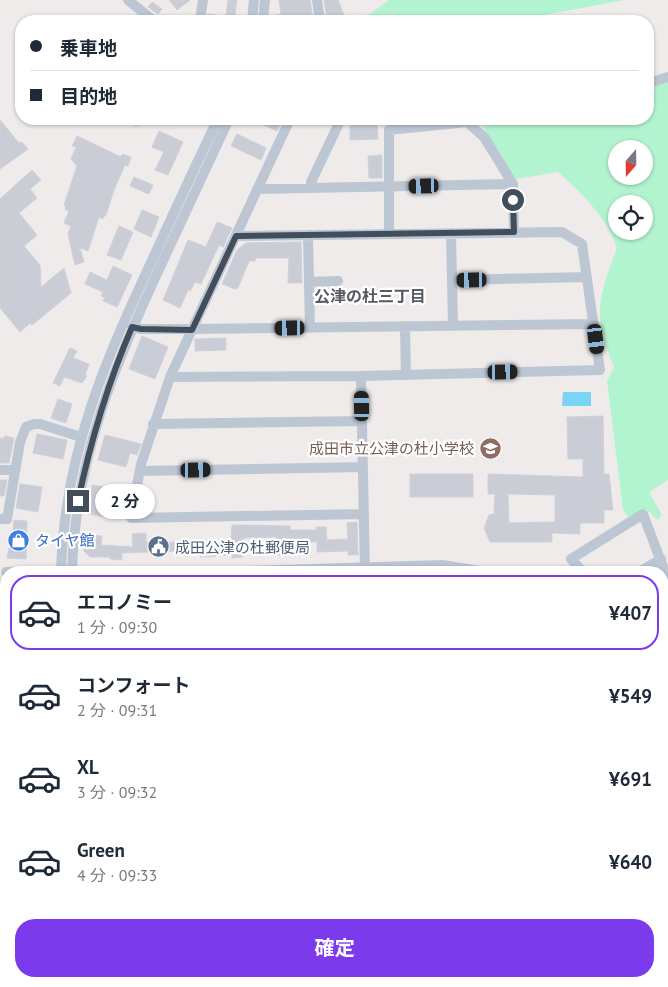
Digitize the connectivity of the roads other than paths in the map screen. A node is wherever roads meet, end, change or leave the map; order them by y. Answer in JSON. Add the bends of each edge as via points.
{"nodes":[{"id":1,"x":128,"y":0,"type":"edge"},
{"id":2,"x":203,"y":0,"type":"edge"},
{"id":3,"x":254,"y":0,"type":"edge"},
{"id":4,"x":265,"y":0,"type":"edge"},
{"id":5,"x":317,"y":0,"type":"edge"},
{"id":6,"x":147,"y":15,"type":"edge"},
{"id":7,"x":201,"y":15,"type":"edge"},
{"id":8,"x":253,"y":15,"type":"edge"},
{"id":9,"x":264,"y":15,"type":"edge"},
{"id":10,"x":319,"y":15,"type":"edge"},
{"id":11,"x":668,"y":77,"type":"edge"},
{"id":12,"x":654,"y":81,"type":"edge"},
{"id":13,"x":215,"y":125,"type":"edge"},
{"id":14,"x":226,"y":125,"type":"edge"},
{"id":15,"x":287,"y":125,"type":"edge"},
{"id":16,"x":338,"y":125,"type":"edge"},
{"id":17,"x":438,"y":125,"type":"edge"},
{"id":18,"x":470,"y":125,"type":"edge"},
{"id":19,"x":513,"y":184,"type":"junction"},
{"id":20,"x":389,"y":187,"type":"junction"},
{"id":21,"x":310,"y":188,"type":"junction"},
{"id":22,"x":257,"y":189,"type":"junction"},
{"id":23,"x":514,"y":232,"type":"junction"},
{"id":24,"x":451,"y":233,"type":"junction"},
{"id":25,"x":389,"y":234,"type":"junction"},
{"id":26,"x":308,"y":235,"type":"junction"},
{"id":27,"x":236,"y":236,"type":"junction"},
{"id":28,"x":587,"y":277,"type":"junction"},
{"id":29,"x":452,"y":280,"type":"junction"},
{"id":30,"x":338,"y":281,"type":"dead end"},
{"id":31,"x":309,"y":282,"type":"junction"},
{"id":32,"x":594,"y":324,"type":"junction"},
{"id":33,"x":453,"y":325,"type":"junction"},
{"id":34,"x":132,"y":327,"type":"junction"},
{"id":35,"x":406,"y":327,"type":"junction"},
{"id":36,"x":310,"y":328,"type":"junction"},
{"id":37,"x":192,"y":330,"type":"junction"},
{"id":38,"x":406,"y":375,"type":"junction"},
{"id":39,"x":361,"y":376,"type":"junction"},
{"id":40,"x":170,"y":377,"type":"junction"},
{"id":41,"x":362,"y":421,"type":"junction"},
{"id":42,"x":153,"y":424,"type":"junction"},
{"id":43,"x":81,"y":437,"type":"junction"},
{"id":44,"x":363,"y":467,"type":"junction"},
{"id":45,"x":0,"y":470,"type":"edge"},
{"id":46,"x":15,"y":470,"type":"junction"},
{"id":47,"x":140,"y":471,"type":"junction"},
{"id":48,"x":364,"y":514,"type":"junction"},
{"id":49,"x":0,"y":519,"type":"edge"},
{"id":50,"x":661,"y":559,"type":"junction"},
{"id":51,"x":67,"y":566,"type":"edge"},
{"id":52,"x":68,"y":566,"type":"edge"},
{"id":53,"x":365,"y":566,"type":"edge"},
{"id":54,"x":427,"y":566,"type":"edge"},
{"id":55,"x":449,"y":566,"type":"edge"},
{"id":56,"x":577,"y":566,"type":"edge"},
{"id":57,"x":649,"y":566,"type":"edge"},
{"id":58,"x":663,"y":566,"type":"edge"}],
"edges":[{"from":1,"to":6,"type":"street"},
{"from":2,"to":7,"type":"street"},
{"from":3,"to":8,"type":"street"},
{"from":4,"to":9,"type":"street"},
{"from":5,"to":10,"type":"street"},
{"from":11,"to":12,"type":"street"},
{"from":13,"to":43,"type":"street","via":[[119,331]]},
{"from":14,"to":34,"type":"street"},
{"from":15,"to":22,"type":"street"},
{"from":16,"to":21,"type":"street"},
{"from":17,"to":20,"type":"street","via":[[389,130]]},
{"from":18,"to":19,"type":"street","via":[[484,137]]},
{"from":19,"to":20,"type":"street"},
{"from":19,"to":23,"type":"street"},
{"from":20,"to":21,"type":"street"},
{"from":20,"to":25,"type":"street"},
{"from":21,"to":22,"type":"street"},
{"from":22,"to":27,"type":"street"},
{"from":23,"to":24,"type":"street"},
{"from":23,"to":28,"type":"street","via":[[562,232],[582,244]]},
{"from":24,"to":25,"type":"street"},
{"from":24,"to":29,"type":"street"},
{"from":25,"to":26,"type":"street"},
{"from":26,"to":27,"type":"street"},
{"from":26,"to":31,"type":"street"},
{"from":27,"to":37,"type":"street"},
{"from":28,"to":29,"type":"street"},
{"from":28,"to":32,"type":"street"},
{"from":29,"to":33,"type":"street"},
{"from":30,"to":31,"type":"street"},
{"from":31,"to":36,"type":"street"},
{"from":32,"to":33,"type":"street"},
{"from":32,"to":38,"type":"street","via":[[600,370]]},
{"from":33,"to":35,"type":"street"},
{"from":34,"to":37,"type":"street"},
{"from":34,"to":52,"type":"street","via":[[91,439]]},
{"from":35,"to":36,"type":"street"},
{"from":35,"to":38,"type":"street"},
{"from":36,"to":37,"type":"street"},
{"from":37,"to":40,"type":"street"},
{"from":38,"to":39,"type":"street"},
{"from":39,"to":40,"type":"street"},
{"from":39,"to":41,"type":"street"},
{"from":40,"to":42,"type":"street"},
{"from":41,"to":42,"type":"street"},
{"from":41,"to":44,"type":"street"},
{"from":42,"to":47,"type":"street"},
{"from":43,"to":46,"type":"street","via":[[40,424],[30,425],[23,432]]},
{"from":43,"to":51,"type":"street","via":[[67,501]]},
{"from":44,"to":47,"type":"street"},
{"from":44,"to":48,"type":"street"},
{"from":45,"to":46,"type":"street"},
{"from":46,"to":49,"type":"street","via":[[7,518]]},
{"from":47,"to":48,"type":"street","via":[[131,518]]},
{"from":48,"to":53,"type":"street"},
{"from":50,"to":56,"type":"street","via":[[643,514],[571,559]]},
{"from":50,"to":57,"type":"street"},
{"from":50,"to":58,"type":"street"},
{"from":54,"to":55,"type":"street"}]}
